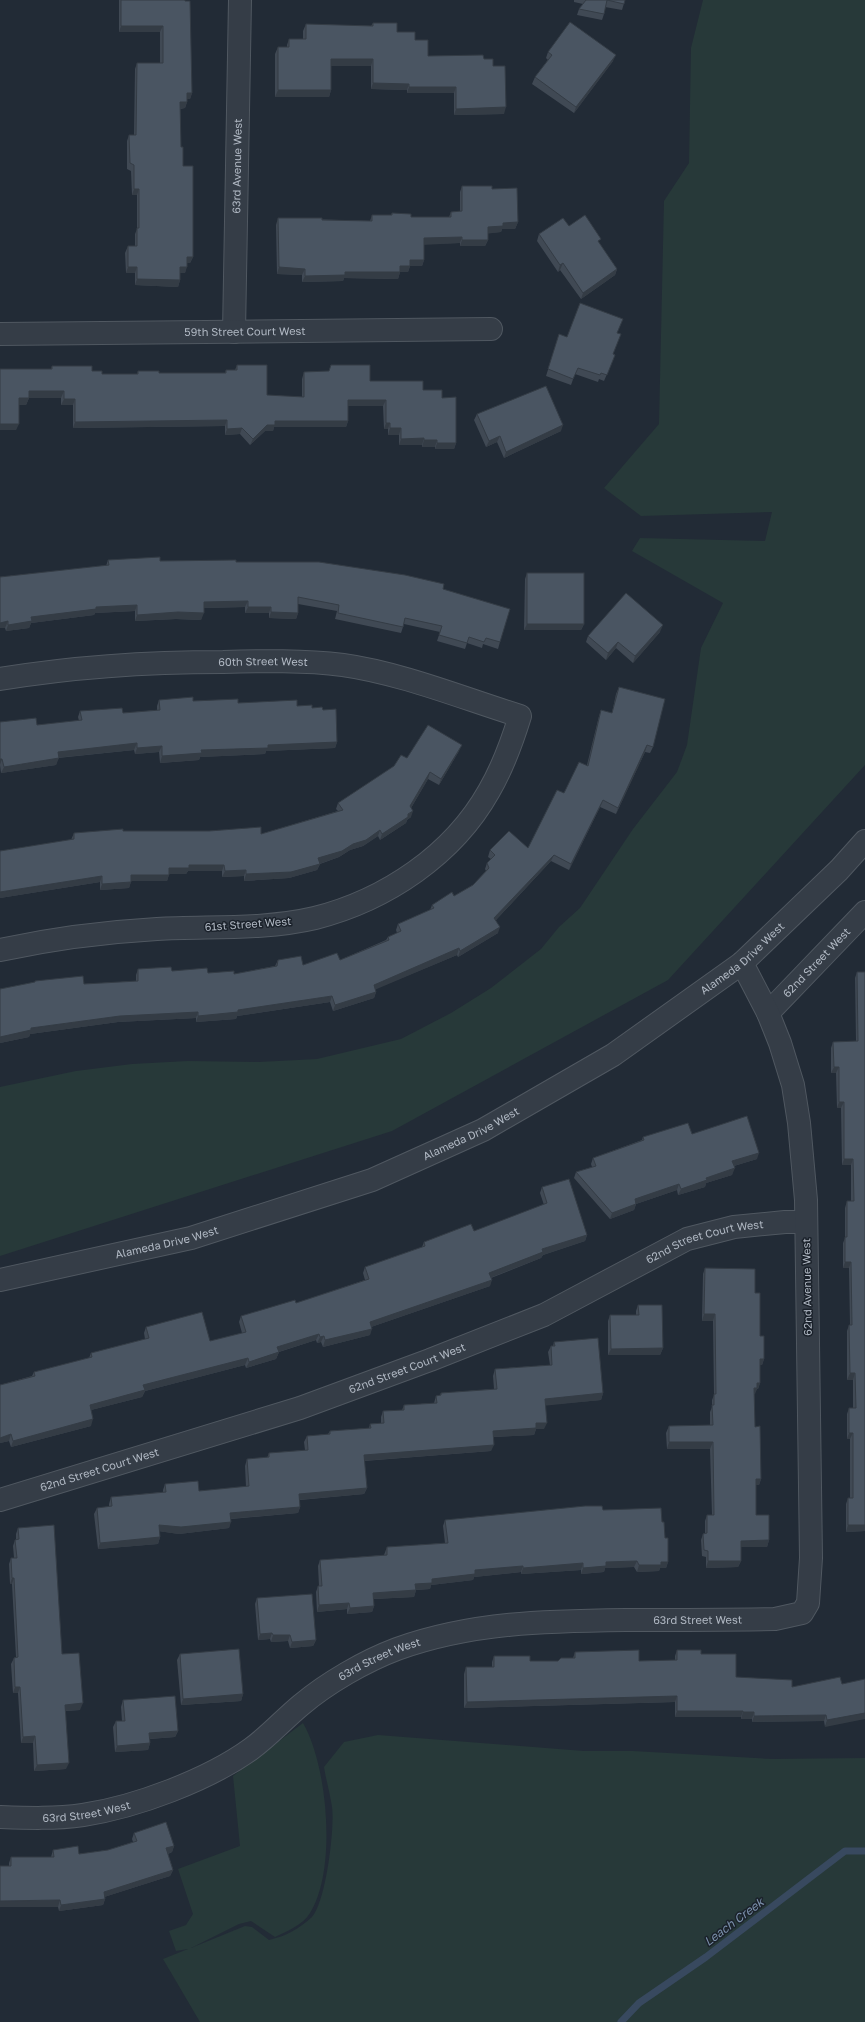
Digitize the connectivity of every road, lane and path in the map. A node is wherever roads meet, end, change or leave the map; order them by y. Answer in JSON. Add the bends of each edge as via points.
{"nodes":[{"id":1,"x":240,"y":0,"type":"edge"},
{"id":2,"x":491,"y":329,"type":"dead end"},
{"id":3,"x":234,"y":332,"type":"junction"},
{"id":4,"x":0,"y":334,"type":"edge"},
{"id":5,"x":0,"y":679,"type":"edge"},
{"id":6,"x":520,"y":716,"type":"joint"},
{"id":7,"x":865,"y":841,"type":"edge"},
{"id":8,"x":865,"y":912,"type":"edge"},
{"id":9,"x":0,"y":950,"type":"edge"},
{"id":10,"x":742,"y":963,"type":"junction"},
{"id":11,"x":768,"y":1013,"type":"junction"},
{"id":12,"x":806,"y":1222,"type":"junction"},
{"id":13,"x":0,"y":1280,"type":"edge"},
{"id":14,"x":0,"y":1500,"type":"edge"},
{"id":15,"x":796,"y":1615,"type":"joint"},
{"id":16,"x":0,"y":1817,"type":"edge"}],
"edges":[{"from":1,"to":3,"type":"street","name":"63rd Avenue West"},
{"from":2,"to":3,"type":"street","name":"59th Street Court West"},
{"from":3,"to":4,"type":"street","name":"59th Street Court West"},
{"from":5,"to":6,"type":"street","name":"60th Street West","via":[[83,668],[166,662],[263,661],[343,665],[383,673]]},
{"from":6,"to":9,"type":"street","name":"61st Street West","via":[[507,755],[489,792],[465,825],[435,857],[416,872],[374,897],[315,918],[283,924],[157,929],[87,935]]},
{"from":7,"to":10,"type":"street","name":"Alameda Drive West","via":[[839,870]]},
{"from":8,"to":11,"type":"street","name":"62nd Street West"},
{"from":10,"to":11,"type":"street","name":"62nd Avenue West"},
{"from":10,"to":13,"type":"street","name":"Alameda Drive West","via":[[606,1059],[483,1130],[372,1180],[191,1238]]},
{"from":11,"to":12,"type":"street","name":"62nd Avenue West","via":[[793,1086],[804,1168]]},
{"from":12,"to":14,"type":"street","name":"62nd Street Court West","via":[[734,1227],[687,1240],[544,1315],[430,1360],[300,1408]]},
{"from":12,"to":15,"type":"street","name":"62nd Avenue West","via":[[811,1558],[808,1603],[802,1613]]},
{"from":15,"to":16,"type":"street","name":"63rd Street West","via":[[775,1619],[519,1622],[464,1630],[432,1638],[367,1662],[303,1703],[252,1748],[222,1767],[178,1787],[133,1804],[83,1815],[44,1818]]}]}
